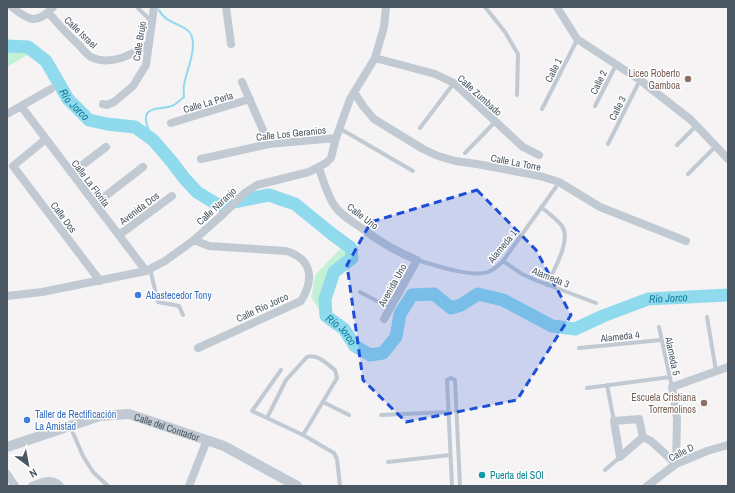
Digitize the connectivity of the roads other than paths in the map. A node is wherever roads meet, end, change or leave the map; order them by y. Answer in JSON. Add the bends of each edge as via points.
{"nodes":[{"id":1,"x":12,"y":7,"type":"edge"},
{"id":2,"x":136,"y":7,"type":"edge"},
{"id":3,"x":154,"y":7,"type":"edge"},
{"id":4,"x":226,"y":7,"type":"edge"},
{"id":5,"x":386,"y":7,"type":"edge"},
{"id":6,"x":485,"y":7,"type":"edge"},
{"id":7,"x":557,"y":7,"type":"edge"},
{"id":8,"x":51,"y":10,"type":"edge"},
{"id":9,"x":152,"y":22,"type":"junction"},
{"id":10,"x":578,"y":39,"type":"junction"},
{"id":11,"x":149,"y":44,"type":"junction"},
{"id":12,"x":231,"y":44,"type":"dead end"},
{"id":13,"x":375,"y":58,"type":"junction"},
{"id":14,"x":616,"y":64,"type":"junction"},
{"id":15,"x":640,"y":80,"type":"junction"},
{"id":16,"x":242,"y":82,"type":"dead end"},
{"id":17,"x":454,"y":83,"type":"junction"},
{"id":18,"x":51,"y":89,"type":"dead end"},
{"id":19,"x":354,"y":92,"type":"junction"},
{"id":20,"x":517,"y":95,"type":"dead end"},
{"id":21,"x":250,"y":99,"type":"junction"},
{"id":22,"x":103,"y":104,"type":"dead end"},
{"id":23,"x":21,"y":106,"type":"junction"},
{"id":24,"x":595,"y":106,"type":"dead end"},
{"id":25,"x":542,"y":109,"type":"dead end"},
{"id":26,"x":7,"y":114,"type":"edge"},
{"id":27,"x":495,"y":122,"type":"junction"},
{"id":28,"x":171,"y":123,"type":"dead end"},
{"id":29,"x":697,"y":125,"type":"junction"},
{"id":30,"x":339,"y":128,"type":"junction"},
{"id":31,"x":420,"y":128,"type":"dead end"},
{"id":32,"x":336,"y":138,"type":"junction"},
{"id":33,"x":46,"y":140,"type":"junction"},
{"id":34,"x":269,"y":144,"type":"junction"},
{"id":35,"x":608,"y":144,"type":"dead end"},
{"id":36,"x":677,"y":145,"type":"dead end"},
{"id":37,"x":716,"y":146,"type":"junction"},
{"id":38,"x":106,"y":147,"type":"dead end"},
{"id":39,"x":465,"y":153,"type":"dead end"},
{"id":40,"x":539,"y":155,"type":"dead end"},
{"id":41,"x":201,"y":159,"type":"dead end"},
{"id":42,"x":728,"y":159,"type":"edge"},
{"id":43,"x":143,"y":167,"type":"dead end"},
{"id":44,"x":319,"y":168,"type":"junction"},
{"id":45,"x":413,"y":171,"type":"dead end"},
{"id":46,"x":72,"y":173,"type":"junction"},
{"id":47,"x":688,"y":174,"type":"dead end"},
{"id":48,"x":556,"y":187,"type":"dead end"},
{"id":49,"x":172,"y":196,"type":"dead end"},
{"id":50,"x":95,"y":204,"type":"junction"},
{"id":51,"x":541,"y":207,"type":"junction"},
{"id":52,"x":119,"y":235,"type":"junction"},
{"id":53,"x":194,"y":240,"type":"junction"},
{"id":54,"x":686,"y":241,"type":"dead end"},
{"id":55,"x":417,"y":260,"type":"junction"},
{"id":56,"x":503,"y":261,"type":"junction"},
{"id":57,"x":148,"y":270,"type":"junction"},
{"id":58,"x":100,"y":281,"type":"junction"},
{"id":59,"x":547,"y":285,"type":"junction"},
{"id":60,"x":360,"y":292,"type":"dead end"},
{"id":61,"x":7,"y":296,"type":"edge"},
{"id":62,"x":596,"y":303,"type":"dead end"},
{"id":63,"x":390,"y":308,"type":"junction"},
{"id":64,"x":183,"y":315,"type":"dead end"},
{"id":65,"x":707,"y":316,"type":"dead end"},
{"id":66,"x":384,"y":319,"type":"dead end"},
{"id":67,"x":659,"y":328,"type":"dead end"},
{"id":68,"x":661,"y":340,"type":"junction"},
{"id":69,"x":198,"y":348,"type":"dead end"},
{"id":70,"x":579,"y":348,"type":"dead end"},
{"id":71,"x":728,"y":367,"type":"edge"},
{"id":72,"x":281,"y":370,"type":"dead end"},
{"id":73,"x":716,"y":372,"type":"junction"},
{"id":74,"x":670,"y":377,"type":"junction"},
{"id":75,"x":607,"y":385,"type":"junction"},
{"id":76,"x":672,"y":387,"type":"junction"},
{"id":77,"x":587,"y":388,"type":"dead end"},
{"id":78,"x":323,"y":402,"type":"junction"},
{"id":79,"x":448,"y":412,"type":"junction"},
{"id":80,"x":349,"y":415,"type":"dead end"},
{"id":81,"x":381,"y":415,"type":"dead end"},
{"id":82,"x":267,"y":418,"type":"junction"},
{"id":83,"x":614,"y":421,"type":"junction"},
{"id":84,"x":70,"y":426,"type":"junction"},
{"id":85,"x":303,"y":435,"type":"junction"},
{"id":86,"x":643,"y":437,"type":"junction"},
{"id":87,"x":207,"y":440,"type":"junction"},
{"id":88,"x":728,"y":445,"type":"edge"},
{"id":89,"x":7,"y":447,"type":"edge"},
{"id":90,"x":450,"y":454,"type":"junction"},
{"id":91,"x":620,"y":457,"type":"junction"},
{"id":92,"x":388,"y":462,"type":"dead end"},
{"id":93,"x":676,"y":464,"type":"junction"},
{"id":94,"x":605,"y":470,"type":"dead end"},
{"id":95,"x":7,"y":474,"type":"edge"},
{"id":96,"x":15,"y":486,"type":"edge"},
{"id":97,"x":32,"y":486,"type":"edge"},
{"id":98,"x":60,"y":486,"type":"edge"},
{"id":99,"x":108,"y":486,"type":"edge"},
{"id":100,"x":189,"y":486,"type":"edge"},
{"id":101,"x":297,"y":486,"type":"edge"},
{"id":102,"x":340,"y":486,"type":"edge"},
{"id":103,"x":452,"y":486,"type":"edge"},
{"id":104,"x":460,"y":486,"type":"edge"},
{"id":105,"x":647,"y":486,"type":"edge"}],
"edges":[{"from":1,"to":8,"type":"street","via":[[31,20]]},
{"from":2,"to":9,"type":"lane"},
{"from":3,"to":9,"type":"street","name":"Calle Brujo"},
{"from":4,"to":12,"type":"street"},
{"from":5,"to":13,"type":"street","name":"Calle Naranjo","via":[[384,28]]},
{"from":6,"to":20,"type":"lane","via":[[506,32],[518,54]]},
{"from":7,"to":10,"type":"street"},
{"from":8,"to":11,"type":"street","name":"Calle Israel","via":[[61,27],[90,56],[100,60],[124,57]]},
{"from":9,"to":11,"type":"street","name":"Calle Brujo"},
{"from":10,"to":14,"type":"street"},
{"from":10,"to":25,"type":"lane","name":"Calle 1"},
{"from":11,"to":22,"type":"street","name":"Calle Brujo","via":[[146,65],[133,86],[114,102]]},
{"from":13,"to":17,"type":"street","name":"Calle Zumbado","via":[[435,74]]},
{"from":13,"to":19,"type":"street","name":"Calle Naranjo"},
{"from":14,"to":15,"type":"street"},
{"from":14,"to":24,"type":"lane","name":"Calle 2"},
{"from":15,"to":29,"type":"street"},
{"from":15,"to":35,"type":"lane","name":"Calle 3"},
{"from":16,"to":21,"type":"street"},
{"from":17,"to":27,"type":"street","name":"Calle Zumbado"},
{"from":17,"to":31,"type":"lane"},
{"from":18,"to":23,"type":"street"},
{"from":19,"to":30,"type":"street","name":"Calle Naranjo"},
{"from":19,"to":54,"type":"street","name":"Calle La Torre","via":[[374,119],[438,156],[559,182],[600,207]]},
{"from":21,"to":28,"type":"street","name":"Calle La Perla"},
{"from":21,"to":34,"type":"street"},
{"from":23,"to":26,"type":"street"},
{"from":23,"to":33,"type":"street","name":"Calle La Florita"},
{"from":27,"to":39,"type":"lane"},
{"from":27,"to":40,"type":"street","name":"Calle Zumbado","via":[[523,147]]},
{"from":29,"to":36,"type":"lane"},
{"from":29,"to":37,"type":"street"},
{"from":30,"to":32,"type":"street","name":"Calle Naranjo"},
{"from":30,"to":45,"type":"lane"},
{"from":32,"to":34,"type":"street","name":"Calle Los Geranios"},
{"from":32,"to":44,"type":"street","name":"Calle Naranjo","via":[[331,158]]},
{"from":33,"to":46,"type":"street","name":"Calle La Florita"},
{"from":33,"to":58,"type":"street","name":"Calle Dos","via":[[13,166]]},
{"from":34,"to":41,"type":"street","name":"Calle Los Geranios"},
{"from":37,"to":42,"type":"street"},
{"from":37,"to":47,"type":"lane"},
{"from":38,"to":46,"type":"street"},
{"from":43,"to":50,"type":"street"},
{"from":44,"to":53,"type":"street","name":"Calle Naranjo","via":[[257,186],[246,192]]},
{"from":44,"to":55,"type":"street","name":"Calle Uno","via":[[328,194],[339,211],[386,246]]},
{"from":46,"to":50,"type":"street","name":"Calle La Florita"},
{"from":48,"to":51,"type":"lane","name":"Alameda 1"},
{"from":49,"to":52,"type":"street","name":"Avenida Dos"},
{"from":50,"to":52,"type":"street","name":"Calle La Florita"},
{"from":51,"to":56,"type":"lane","name":"Alameda 1"},
{"from":51,"to":59,"type":"lane","via":[[562,227],[565,238],[564,247]]},
{"from":52,"to":57,"type":"street","name":"Calle La Florita"},
{"from":53,"to":57,"type":"street","name":"Calle Naranjo"},
{"from":53,"to":69,"type":"street","name":"Calle Río Jorco","via":[[210,246],[286,251],[296,254],[304,260],[310,275],[307,291],[300,300]]},
{"from":55,"to":56,"type":"lane","name":"Alameda 1","via":[[473,274],[487,273]]},
{"from":55,"to":63,"type":"street","name":"Avenida Uno"},
{"from":56,"to":59,"type":"lane","name":"Alameda 3","via":[[522,274]]},
{"from":57,"to":58,"type":"street","name":"Calle Naranjo"},
{"from":57,"to":64,"type":"lane","via":[[156,300],[161,304],[179,306]]},
{"from":58,"to":61,"type":"street","name":"Calle Naranjo"},
{"from":59,"to":62,"type":"lane","name":"Alameda 3"},
{"from":60,"to":63,"type":"lane"},
{"from":63,"to":66,"type":"street","name":"Avenida Uno"},
{"from":65,"to":73,"type":"lane"},
{"from":67,"to":68,"type":"lane","name":"Alameda 5"},
{"from":68,"to":70,"type":"lane","name":"Alameda 4"},
{"from":68,"to":74,"type":"lane","name":"Alameda 5"},
{"from":71,"to":73,"type":"street"},
{"from":72,"to":82,"type":"lane","via":[[252,411]]},
{"from":73,"to":76,"type":"street"},
{"from":74,"to":75,"type":"lane"},
{"from":74,"to":76,"type":"lane","name":"Alameda 5"},
{"from":75,"to":77,"type":"lane"},
{"from":75,"to":83,"type":"lane"},
{"from":76,"to":93,"type":"street","via":[[677,418]]},
{"from":78,"to":80,"type":"lane"},
{"from":78,"to":82,"type":"lane","via":[[337,378],[335,370],[311,355],[306,357],[286,380]]},
{"from":78,"to":85,"type":"lane"},
{"from":79,"to":81,"type":"lane"},
{"from":79,"to":90,"type":"lane"},
{"from":79,"to":104,"type":"lane","via":[[447,380],[451,378],[455,380]]},
{"from":82,"to":85,"type":"lane"},
{"from":83,"to":86,"type":"street","via":[[639,419]]},
{"from":83,"to":91,"type":"street"},
{"from":84,"to":87,"type":"street","name":"Calle del Contador","via":[[100,416],[129,414]]},
{"from":84,"to":89,"type":"street","name":"Calle del Contador"},
{"from":84,"to":99,"type":"lane","via":[[93,472]]},
{"from":85,"to":102,"type":"lane","via":[[336,456]]},
{"from":86,"to":91,"type":"street"},
{"from":86,"to":93,"type":"street"},
{"from":87,"to":100,"type":"street"},
{"from":87,"to":101,"type":"street","name":"Calle del Contador","via":[[224,446]]},
{"from":88,"to":93,"type":"street","name":"Calle D"},
{"from":90,"to":92,"type":"lane"},
{"from":90,"to":103,"type":"lane"},
{"from":91,"to":94,"type":"lane"},
{"from":93,"to":105,"type":"street","name":"Calle D"},
{"from":95,"to":96,"type":"street"},
{"from":97,"to":98,"type":"street","via":[[52,480]]}]}
